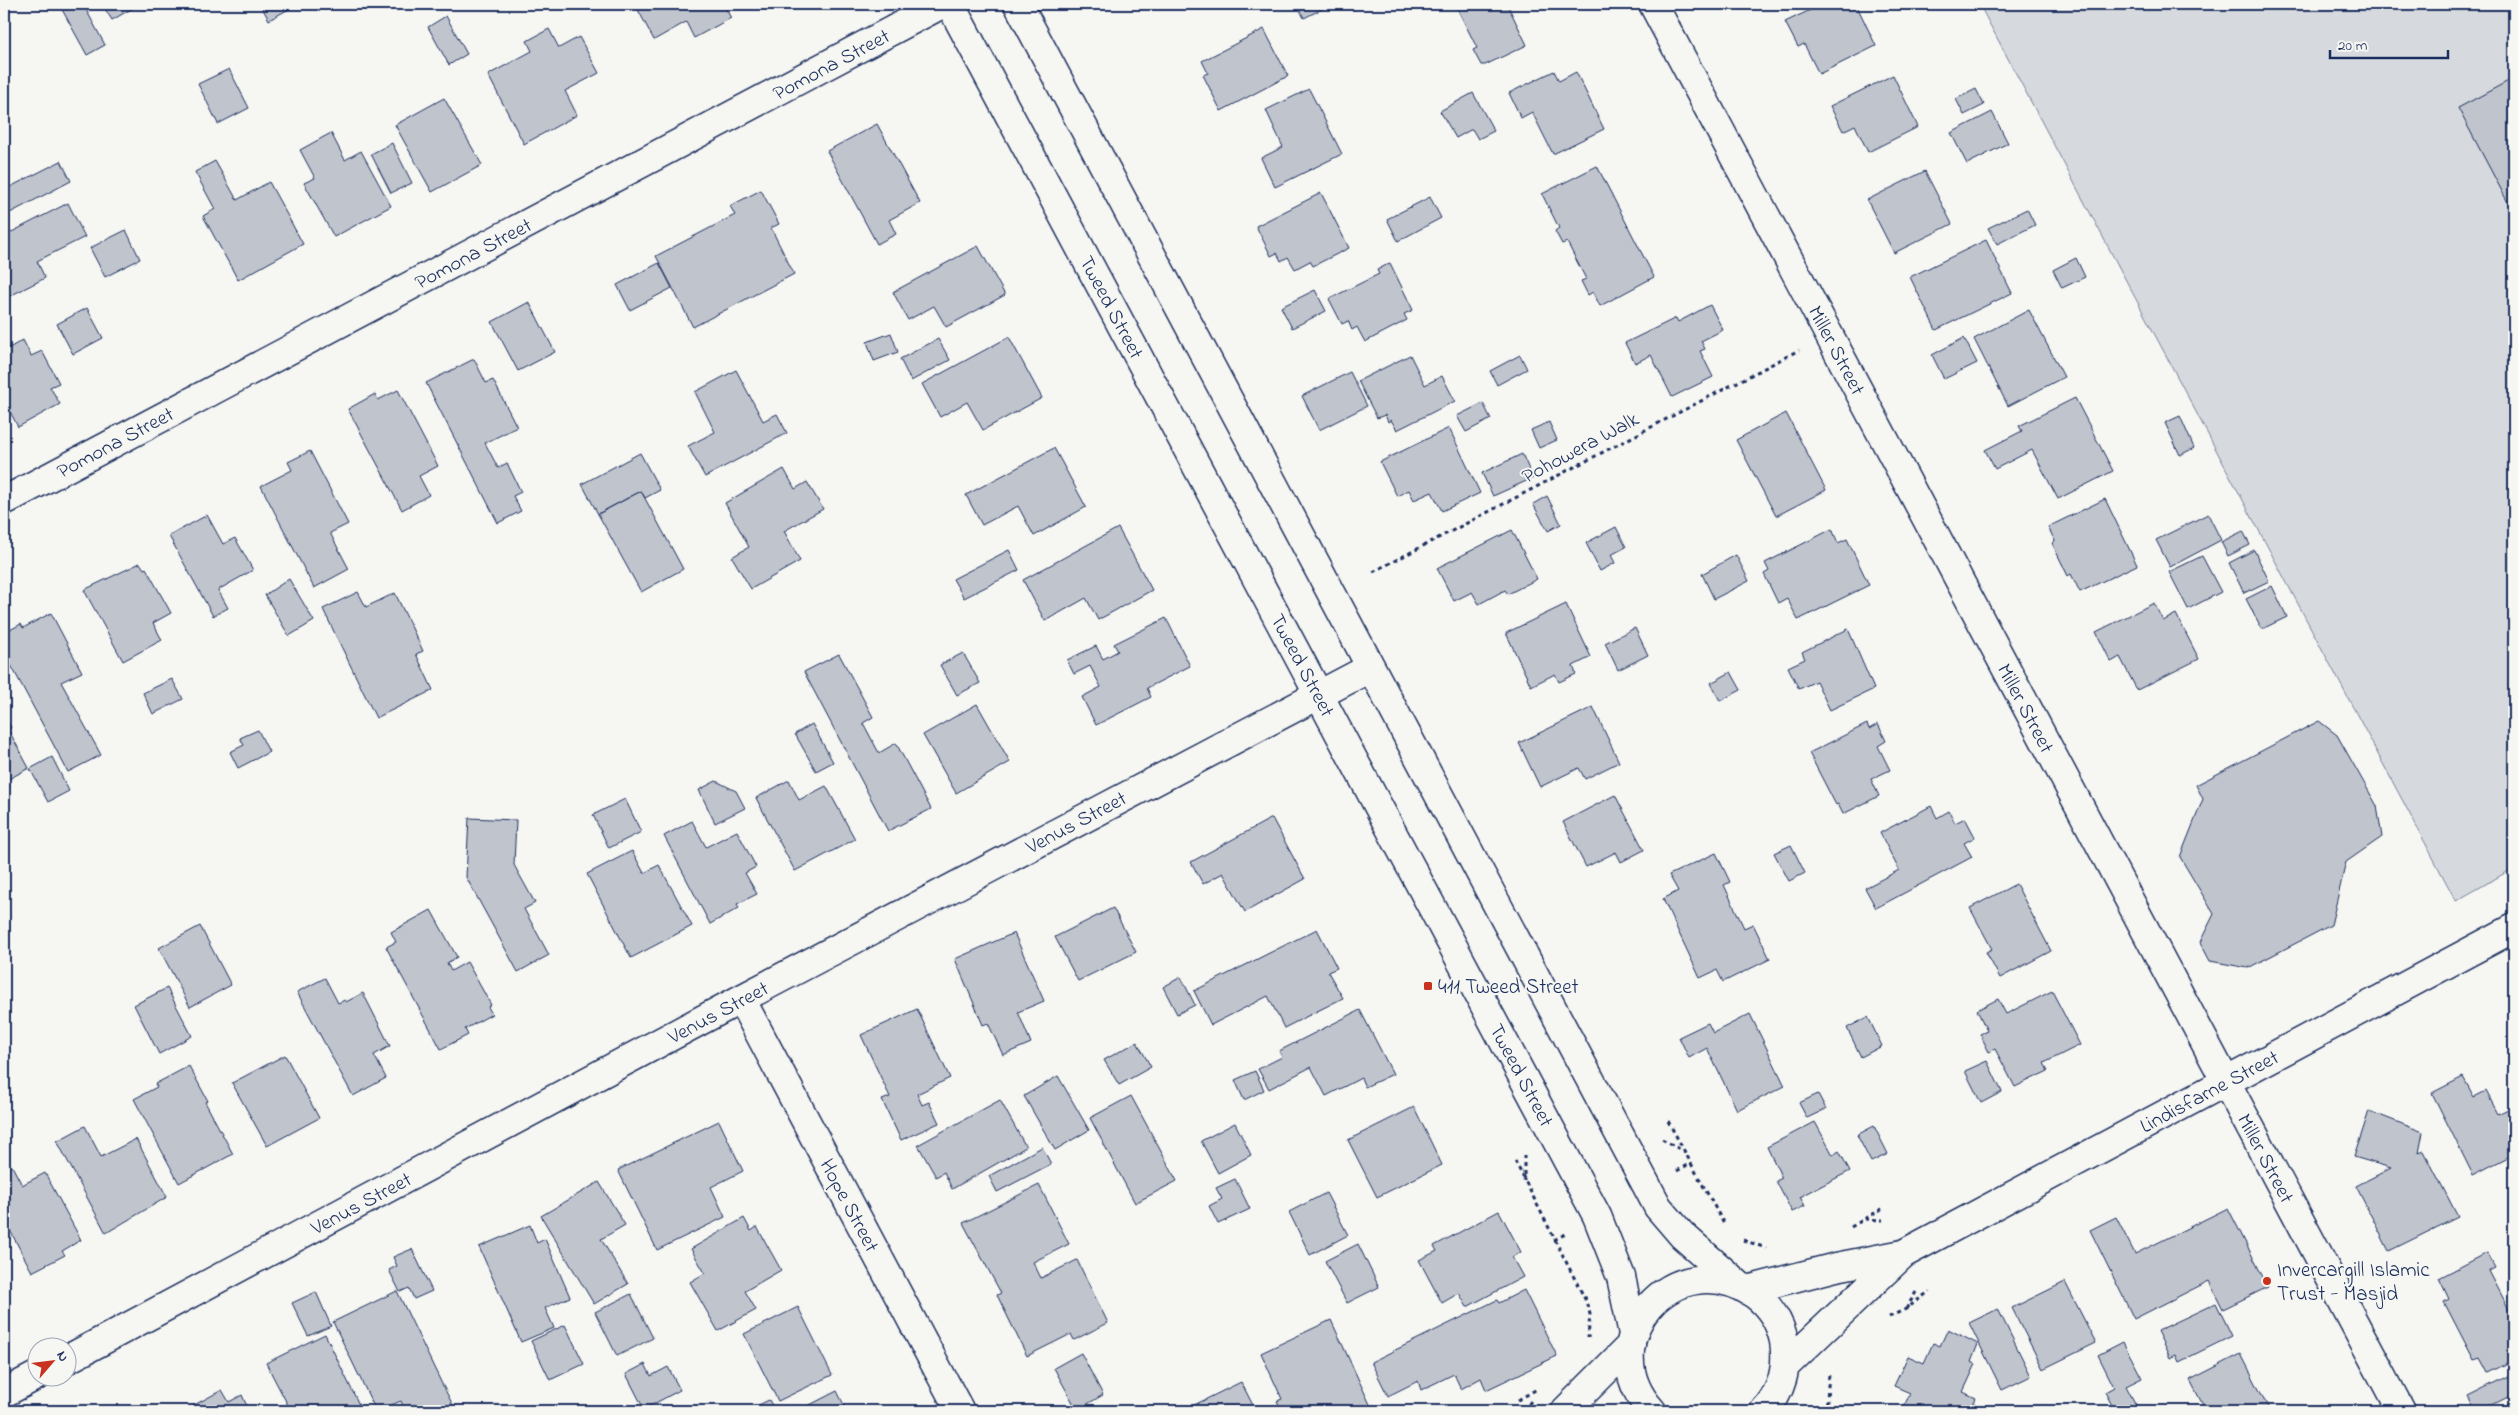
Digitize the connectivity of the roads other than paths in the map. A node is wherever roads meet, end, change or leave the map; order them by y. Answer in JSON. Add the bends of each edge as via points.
{"nodes":[{"id":1,"x":942,"y":4,"type":"edge"},
{"id":2,"x":950,"y":4,"type":"edge"},
{"id":3,"x":1018,"y":4,"type":"edge"},
{"id":4,"x":1653,"y":4,"type":"edge"},
{"id":5,"x":4,"y":500,"type":"edge"},
{"id":6,"x":1370,"y":668,"type":"junction"},
{"id":7,"x":1319,"y":694,"type":"junction"},
{"id":8,"x":2514,"y":928,"type":"edge"},
{"id":9,"x":741,"y":999,"type":"junction"},
{"id":10,"x":2226,"y":1082,"type":"junction"},
{"id":11,"x":1903,"y":1254,"type":"junction"},
{"id":12,"x":1744,"y":1288,"type":"junction"},
{"id":13,"x":1632,"y":1339,"type":"junction"},
{"id":14,"x":78,"y":1354,"type":"edge"},
{"id":15,"x":1785,"y":1368,"type":"junction"},
{"id":16,"x":28,"y":1380,"type":"edge"},
{"id":17,"x":4,"y":1393,"type":"edge"},
{"id":18,"x":960,"y":1411,"type":"edge"},
{"id":19,"x":1565,"y":1411,"type":"edge"},
{"id":20,"x":1652,"y":1411,"type":"edge"},
{"id":21,"x":1764,"y":1411,"type":"edge"},
{"id":22,"x":1790,"y":1411,"type":"edge"},
{"id":23,"x":2400,"y":1411,"type":"edge"}],
"edges":[{"from":1,"to":5,"type":"street","name":"Pomona Street"},
{"from":2,"to":7,"type":"street","name":"Tweed Street"},
{"from":3,"to":6,"type":"street"},
{"from":4,"to":10,"type":"street","name":"Miller Street"},
{"from":6,"to":7,"type":"street","name":"Venus Street"},
{"from":6,"to":12,"type":"street","via":[[1658,1207],[1682,1235]]},
{"from":7,"to":9,"type":"street","name":"Venus Street"},
{"from":7,"to":13,"type":"street","name":"Tweed Street","via":[[1597,1216],[1618,1270]]},
{"from":8,"to":10,"type":"street","name":"Lindisfarne Street"},
{"from":9,"to":14,"type":"street","name":"Venus Street"},
{"from":9,"to":18,"type":"street","name":"Hope Street"},
{"from":10,"to":11,"type":"street","name":"Lindisfarne Street"},
{"from":10,"to":23,"type":"street","name":"Miller Street"},
{"from":11,"to":12,"type":"street","name":"Lindisfarne Street"},
{"from":11,"to":15,"type":"street","name":"Lindisfarne Street"},
{"from":12,"to":13,"type":"street","via":[[1709,1279],[1676,1285],[1649,1305]]},
{"from":12,"to":15,"type":"street","via":[[1770,1309],[1778,1323],[1783,1337]]},
{"from":13,"to":19,"type":"street"},
{"from":13,"to":20,"type":"street","name":"Tweed Street","via":[[1630,1366],[1634,1381],[1640,1396]]},
{"from":15,"to":21,"type":"street","via":[[1779,1390]]},
{"from":15,"to":22,"type":"street"},
{"from":16,"to":17,"type":"street"}]}
